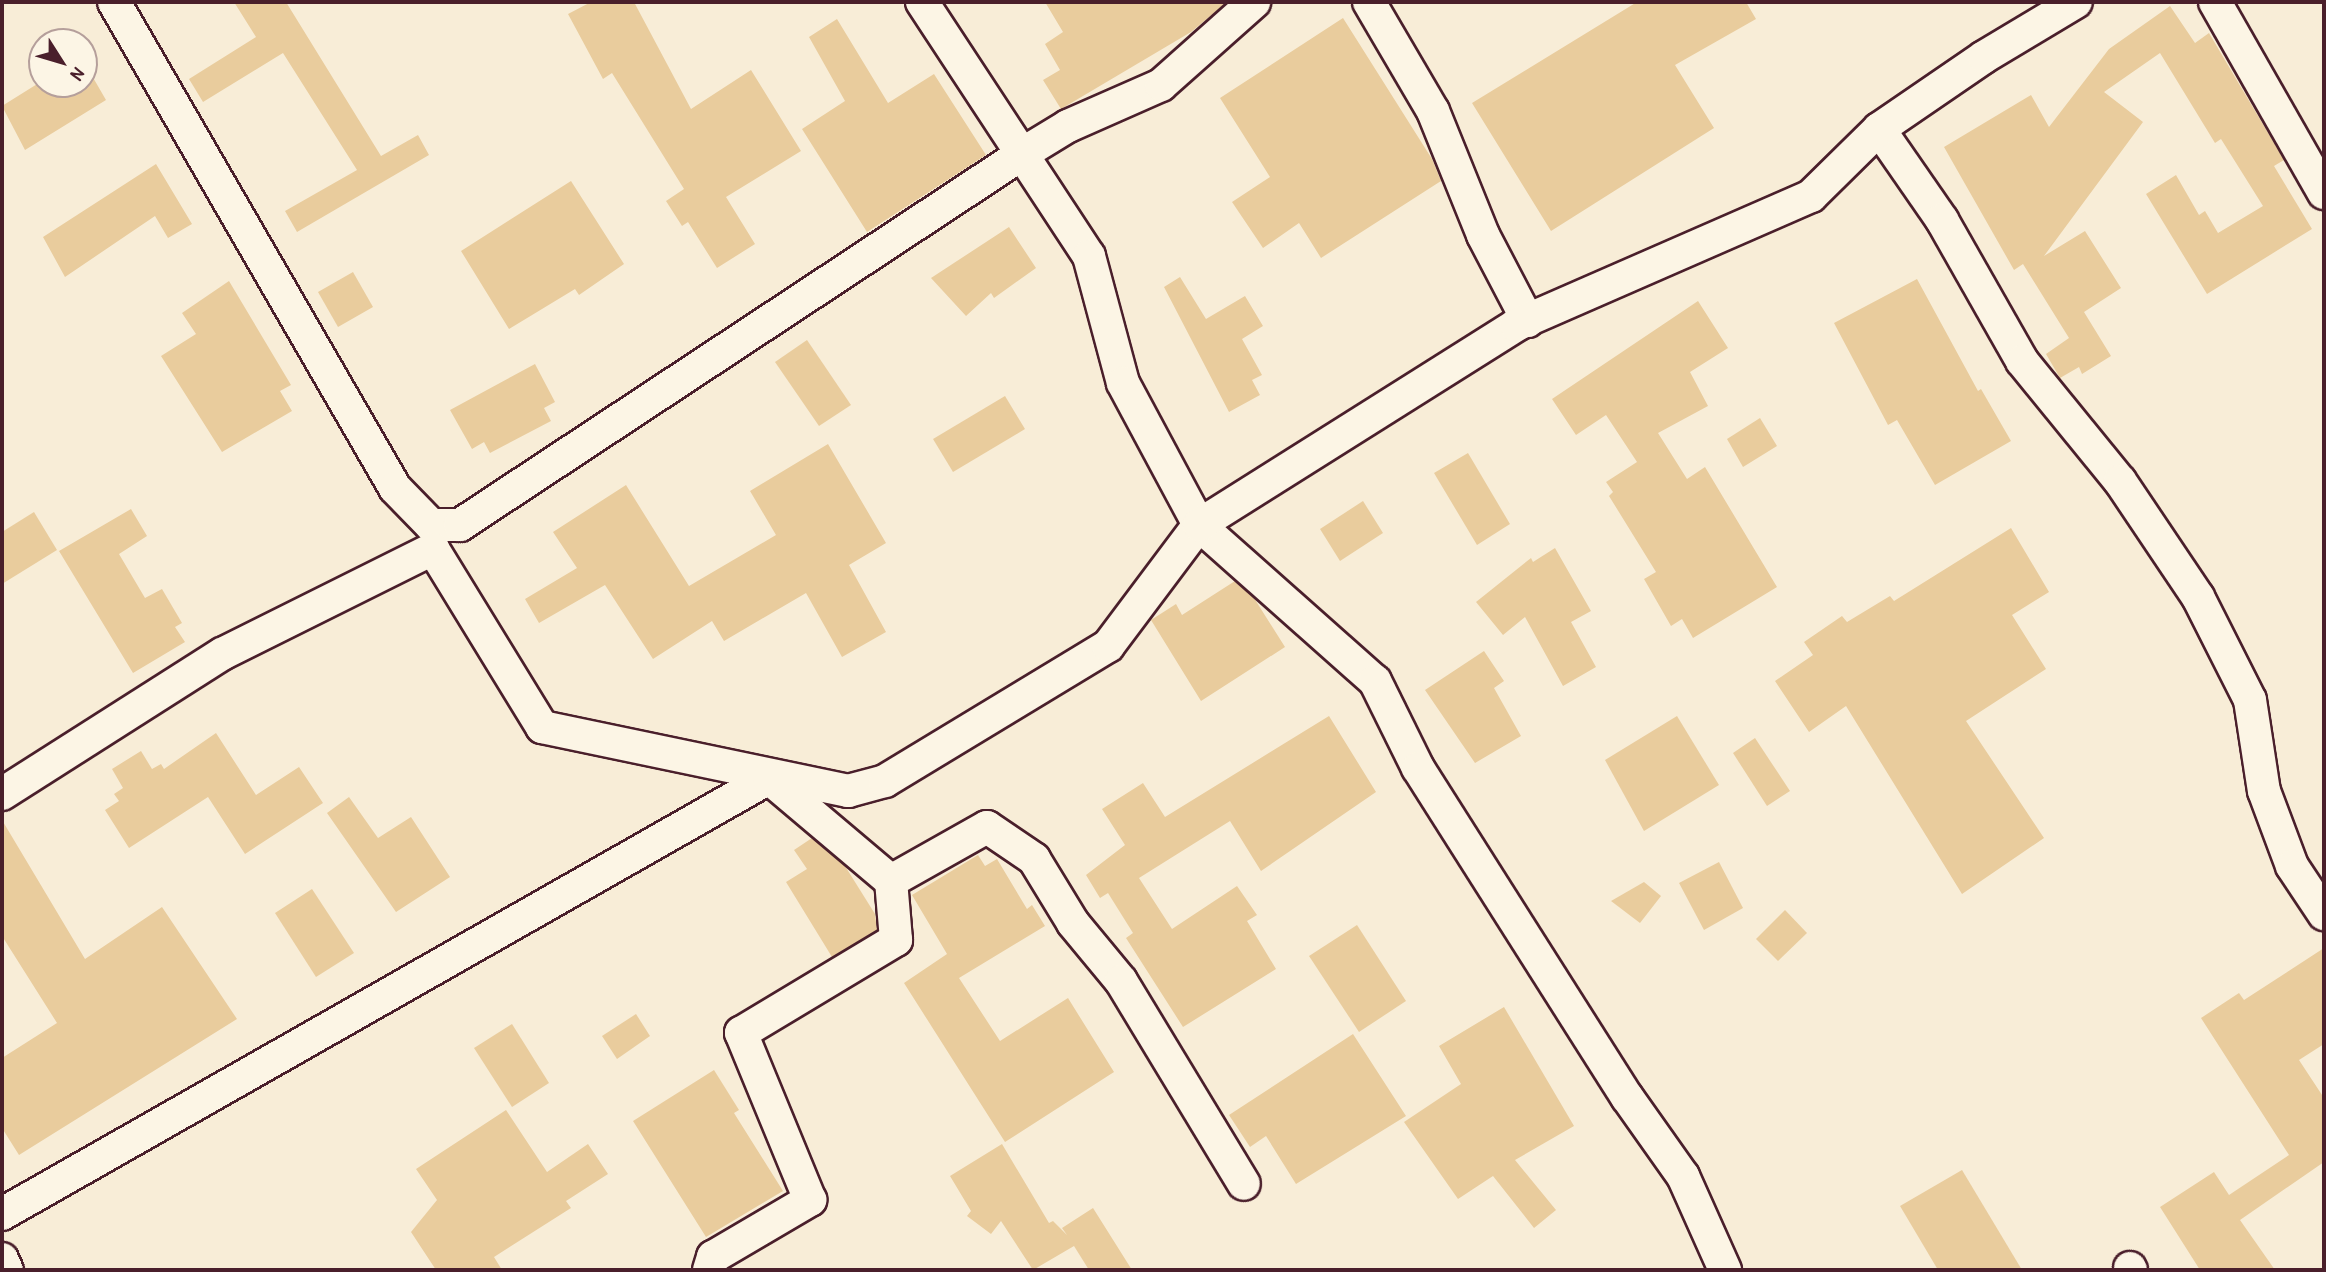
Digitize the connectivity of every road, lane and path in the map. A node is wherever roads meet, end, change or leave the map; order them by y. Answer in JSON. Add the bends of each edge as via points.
{"nodes":[{"id":1,"x":114,"y":2,"type":"edge"},
{"id":2,"x":922,"y":2,"type":"edge"},
{"id":3,"x":1254,"y":2,"type":"edge"},
{"id":4,"x":1369,"y":2,"type":"edge"},
{"id":5,"x":2076,"y":2,"type":"edge"},
{"id":6,"x":2216,"y":2,"type":"edge"},
{"id":7,"x":1879,"y":129,"type":"junction"},
{"id":8,"x":1022,"y":155,"type":"junction"},
{"id":9,"x":2324,"y":193,"type":"edge"},
{"id":10,"x":1528,"y":321,"type":"junction"},
{"id":11,"x":1199,"y":525,"type":"junction"},
{"id":12,"x":769,"y":778,"type":"junction"},
{"id":13,"x":2,"y":794,"type":"edge"},
{"id":14,"x":891,"y":881,"type":"junction"},
{"id":15,"x":2324,"y":914,"type":"edge"},
{"id":16,"x":1244,"y":1184,"type":"dead end"},
{"id":17,"x":2,"y":1214,"type":"edge"},
{"id":18,"x":2,"y":1259,"type":"edge"},
{"id":19,"x":6,"y":1270,"type":"edge"},
{"id":20,"x":709,"y":1270,"type":"edge"},
{"id":21,"x":1725,"y":1270,"type":"edge"}],
"edges":[{"from":1,"to":8,"type":"street","via":[[395,488],[431,525],[460,525]]},
{"from":2,"to":8,"type":"street"},
{"from":3,"to":8,"type":"street","via":[[1161,85],[1068,126]]},
{"from":4,"to":10,"type":"street","via":[[1433,111],[1483,235]]},
{"from":5,"to":7,"type":"street","via":[[1984,57]]},
{"from":6,"to":9,"type":"street"},
{"from":7,"to":10,"type":"street","via":[[1811,197]]},
{"from":7,"to":15,"type":"street","via":[[1942,220],[2022,361],[2120,481],[2197,597],[2250,700],[2264,790],[2291,866]]},
{"from":8,"to":11,"type":"street","via":[[1089,256],[1123,383]]},
{"from":10,"to":11,"type":"street"},
{"from":11,"to":12,"type":"street","via":[[1108,646],[885,781],[848,791]]},
{"from":11,"to":21,"type":"street","via":[[1375,681],[1425,780],[1627,1097],[1683,1176]]},
{"from":12,"to":13,"type":"street","via":[[542,727],[433,550],[222,654]]},
{"from":12,"to":14,"type":"street"},
{"from":12,"to":17,"type":"street"},
{"from":14,"to":16,"type":"street","via":[[987,827],[1034,859],[1073,923],[1121,981]]},
{"from":14,"to":20,"type":"street","via":[[895,940],[741,1033],[810,1200],[713,1257]]},
{"from":18,"to":19,"type":"street"}]}
